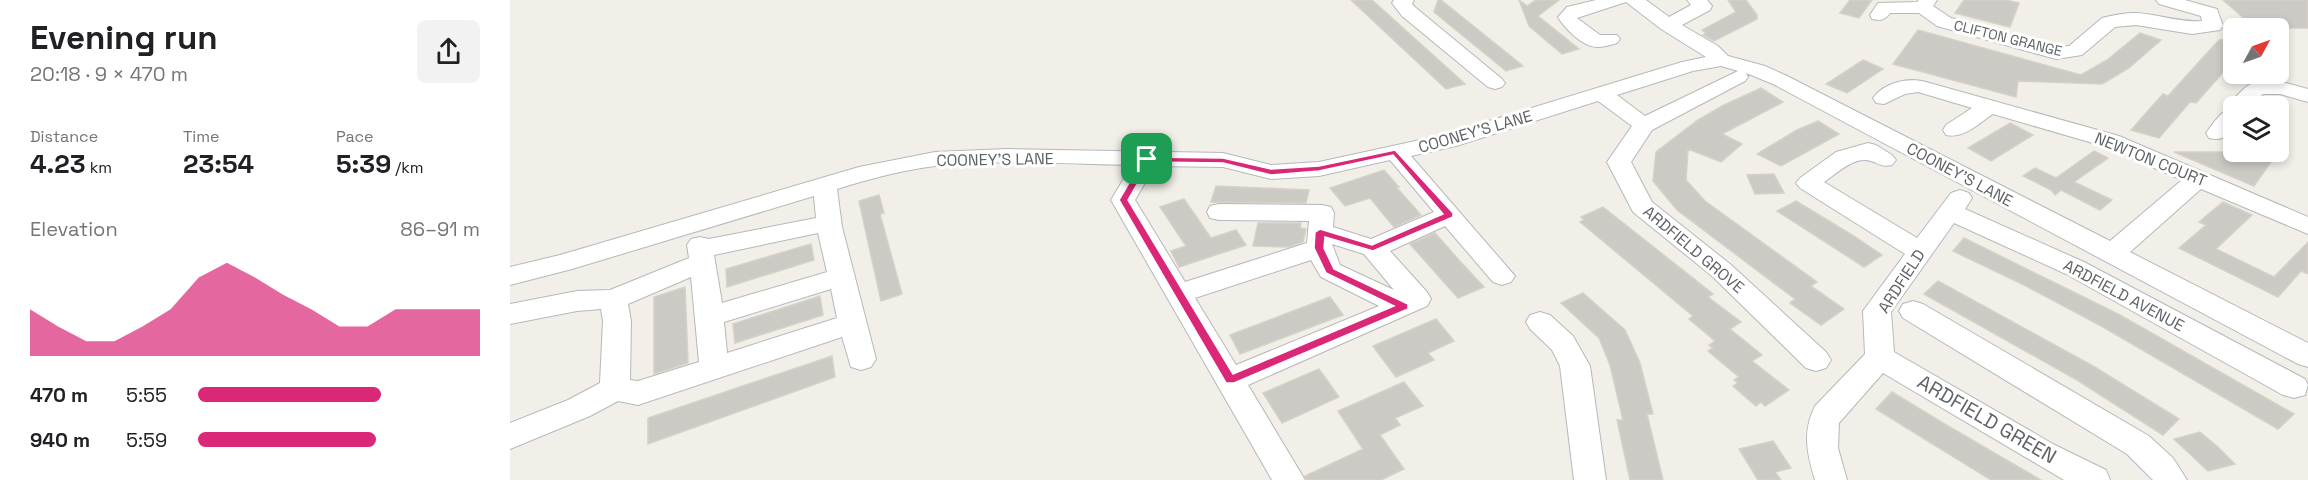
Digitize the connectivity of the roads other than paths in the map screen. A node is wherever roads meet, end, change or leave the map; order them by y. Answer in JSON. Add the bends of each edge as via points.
{"nodes":[{"id":1,"x":1618,"y":0,"type":"edge"},
{"id":2,"x":1634,"y":0,"type":"edge"},
{"id":3,"x":1696,"y":0,"type":"edge"},
{"id":4,"x":2165,"y":0,"type":"edge"},
{"id":5,"x":1402,"y":1,"type":"edge"},
{"id":6,"x":1925,"y":4,"type":"edge"},
{"id":7,"x":1879,"y":15,"type":"dead end"},
{"id":8,"x":1668,"y":25,"type":"junction"},
{"id":9,"x":1610,"y":39,"type":"dead end"},
{"id":10,"x":1729,"y":69,"type":"junction"},
{"id":11,"x":1686,"y":79,"type":"dead end"},
{"id":12,"x":1495,"y":83,"type":"dead end"},
{"id":13,"x":1711,"y":91,"type":"junction"},
{"id":14,"x":1601,"y":93,"type":"junction"},
{"id":15,"x":2249,"y":96,"type":"edge"},
{"id":16,"x":2308,"y":96,"type":"edge"},
{"id":17,"x":1884,"y":98,"type":"dead end"},
{"id":18,"x":1990,"y":106,"type":"junction"},
{"id":19,"x":1644,"y":125,"type":"junction"},
{"id":20,"x":2223,"y":126,"type":"edge"},
{"id":21,"x":1954,"y":130,"type":"dead end"},
{"id":22,"x":2217,"y":133,"type":"dead end"},
{"id":23,"x":1395,"y":152,"type":"junction"},
{"id":24,"x":1147,"y":159,"type":"junction"},
{"id":25,"x":1884,"y":160,"type":"dead end"},
{"id":26,"x":2199,"y":178,"type":"junction"},
{"id":27,"x":1973,"y":180,"type":"junction"},
{"id":28,"x":825,"y":185,"type":"junction"},
{"id":29,"x":1219,"y":212,"type":"dead end"},
{"id":30,"x":1950,"y":212,"type":"junction"},
{"id":31,"x":1449,"y":215,"type":"junction"},
{"id":32,"x":698,"y":223,"type":"junction"},
{"id":33,"x":829,"y":223,"type":"junction"},
{"id":34,"x":2308,"y":226,"type":"edge"},
{"id":35,"x":1320,"y":240,"type":"junction"},
{"id":36,"x":1373,"y":248,"type":"junction"},
{"id":37,"x":1920,"y":250,"type":"junction"},
{"id":38,"x":2112,"y":253,"type":"junction"},
{"id":39,"x":702,"y":255,"type":"junction"},
{"id":40,"x":510,"y":276,"type":"edge"},
{"id":41,"x":840,"y":276,"type":"junction"},
{"id":42,"x":1502,"y":276,"type":"dead end"},
{"id":43,"x":1179,"y":294,"type":"junction"},
{"id":44,"x":613,"y":299,"type":"junction"},
{"id":45,"x":1417,"y":299,"type":"dead end"},
{"id":46,"x":1913,"y":311,"type":"dead end"},
{"id":47,"x":510,"y":314,"type":"edge"},
{"id":48,"x":710,"y":316,"type":"junction"},
{"id":49,"x":1540,"y":322,"type":"dead end"},
{"id":50,"x":850,"y":324,"type":"junction"},
{"id":51,"x":2308,"y":356,"type":"edge"},
{"id":52,"x":1881,"y":357,"type":"junction"},
{"id":53,"x":861,"y":360,"type":"dead end"},
{"id":54,"x":1816,"y":360,"type":"dead end"},
{"id":55,"x":714,"y":368,"type":"junction"},
{"id":56,"x":1230,"y":380,"type":"junction"},
{"id":57,"x":2294,"y":387,"type":"dead end"},
{"id":58,"x":615,"y":390,"type":"junction"},
{"id":59,"x":510,"y":436,"type":"edge"},
{"id":60,"x":1289,"y":480,"type":"edge"},
{"id":61,"x":1590,"y":480,"type":"edge"},
{"id":62,"x":1831,"y":480,"type":"edge"},
{"id":63,"x":2094,"y":480,"type":"edge"},
{"id":64,"x":2171,"y":480,"type":"edge"}],
"edges":[{"from":1,"to":9,"type":"street","via":[[1568,16],[1596,41]]},
{"from":2,"to":8,"type":"street"},
{"from":3,"to":8,"type":"street","via":[[1704,6]]},
{"from":4,"to":6,"type":"street","name":"CLIFTON GRANGE","via":[[2210,13],[2213,26],[2192,28],[2136,19],[2109,22],[2075,51],[2056,53],[1944,22]]},
{"from":5,"to":12,"type":"street"},
{"from":6,"to":7,"type":"street","via":[[1885,7]]},
{"from":8,"to":10,"type":"street","via":[[1711,50]]},
{"from":10,"to":13,"type":"street","name":"ARDFIELD GROVE"},
{"from":10,"to":14,"type":"street","name":"COONEY'S LANE","via":[[1689,66]]},
{"from":10,"to":27,"type":"street","name":"COONEY'S LANE","via":[[1758,70],[1780,80]]},
{"from":11,"to":13,"type":"street"},
{"from":13,"to":19,"type":"street","name":"ARDFIELD GROVE"},
{"from":14,"to":19,"type":"street"},
{"from":14,"to":23,"type":"street","name":"COONEY'S LANE","via":[[1448,141]]},
{"from":15,"to":16,"type":"street","via":[[2258,87],[2282,88]]},
{"from":17,"to":18,"type":"street","name":"NEWTON COURT","via":[[1900,88],[1919,86]]},
{"from":18,"to":21,"type":"street"},
{"from":18,"to":26,"type":"street","name":"NEWTON COURT","via":[[2111,141]]},
{"from":19,"to":54,"type":"street","name":"ARDFIELD GROVE","via":[[1619,162],[1642,207],[1721,270]]},
{"from":20,"to":22,"type":"street"},
{"from":23,"to":24,"type":"street","name":"COONEY'S LANE","via":[[1319,168],[1271,172],[1223,160]]},
{"from":23,"to":31,"type":"street"},
{"from":24,"to":28,"type":"street","name":"COONEY'S LANE","via":[[935,159]]},
{"from":24,"to":43,"type":"street","via":[[1124,200]]},
{"from":25,"to":37,"type":"street","via":[[1868,150],[1844,157],[1808,183]]},
{"from":26,"to":34,"type":"street","name":"NEWTON COURT"},
{"from":26,"to":38,"type":"street"},
{"from":27,"to":30,"type":"street","name":"ARDFIELD"},
{"from":27,"to":38,"type":"street","name":"COONEY'S LANE"},
{"from":28,"to":32,"type":"street","name":"COONEY'S LANE"},
{"from":28,"to":33,"type":"street"},
{"from":29,"to":35,"type":"street","via":[[1322,213]]},
{"from":30,"to":37,"type":"street","name":"ARDFIELD"},
{"from":30,"to":57,"type":"street","name":"ARDFIELD AVENUE","via":[[2075,268]]},
{"from":31,"to":36,"type":"street"},
{"from":31,"to":42,"type":"street"},
{"from":32,"to":39,"type":"street"},
{"from":32,"to":40,"type":"street","name":"COONEY'S LANE"},
{"from":33,"to":39,"type":"street"},
{"from":33,"to":41,"type":"street"},
{"from":35,"to":36,"type":"street"},
{"from":35,"to":43,"type":"street"},
{"from":35,"to":56,"type":"street","via":[[1330,271],[1404,306]]},
{"from":36,"to":45,"type":"street"},
{"from":37,"to":52,"type":"street","name":"ARDFIELD","via":[[1877,311]]},
{"from":38,"to":51,"type":"street","name":"COONEY'S LANE"},
{"from":39,"to":44,"type":"street"},
{"from":39,"to":48,"type":"street"},
{"from":41,"to":48,"type":"street"},
{"from":41,"to":50,"type":"street"},
{"from":43,"to":56,"type":"street"},
{"from":44,"to":47,"type":"street","via":[[577,301]]},
{"from":44,"to":58,"type":"street","via":[[617,321]]},
{"from":46,"to":64,"type":"street","via":[[2139,446],[2162,466]]},
{"from":48,"to":55,"type":"street"},
{"from":49,"to":61,"type":"street","via":[[1563,343],[1575,366]]},
{"from":50,"to":53,"type":"street"},
{"from":50,"to":55,"type":"street"},
{"from":52,"to":62,"type":"street","via":[[1821,424]]},
{"from":52,"to":63,"type":"street","name":"ARDFIELD GREEN"},
{"from":55,"to":58,"type":"street","via":[[638,393]]},
{"from":56,"to":60,"type":"street"},
{"from":58,"to":59,"type":"street"}]}
